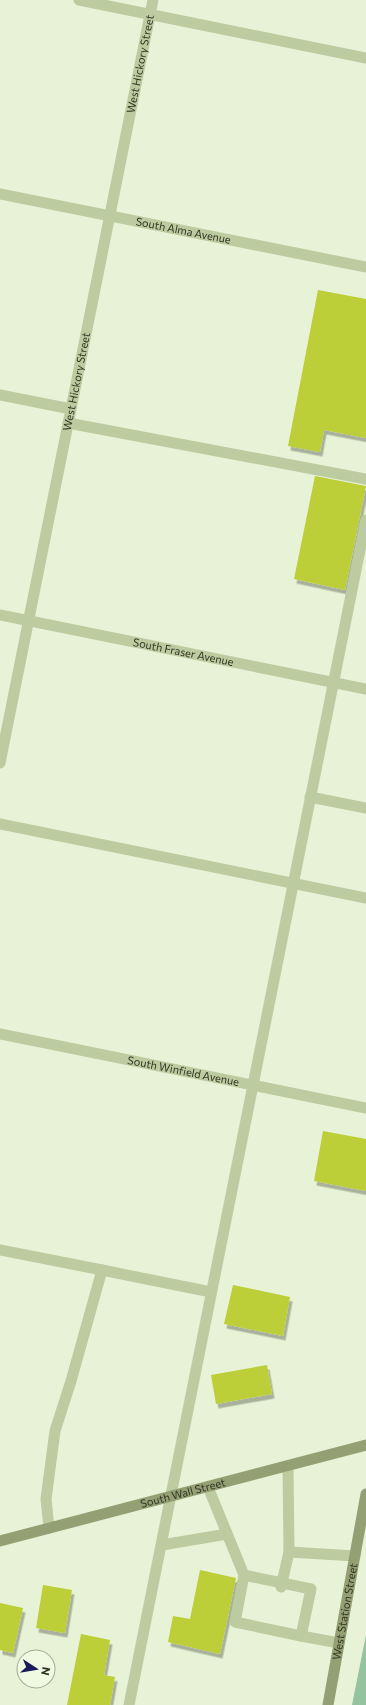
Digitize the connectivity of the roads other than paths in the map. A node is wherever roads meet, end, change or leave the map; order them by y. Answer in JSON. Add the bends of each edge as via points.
{"nodes":[{"id":1,"x":79,"y":0,"type":"edge"},
{"id":2,"x":153,"y":0,"type":"edge"},
{"id":3,"x":150,"y":14,"type":"junction"},
{"id":4,"x":366,"y":58,"type":"edge"},
{"id":5,"x":0,"y":194,"type":"edge"},
{"id":6,"x":110,"y":216,"type":"junction"},
{"id":7,"x":366,"y":267,"type":"edge"},
{"id":8,"x":0,"y":395,"type":"edge"},
{"id":9,"x":71,"y":409,"type":"junction"},
{"id":10,"x":68,"y":423,"type":"junction"},
{"id":11,"x":366,"y":479,"type":"edge"},
{"id":12,"x":366,"y":520,"type":"edge"},
{"id":13,"x":364,"y":540,"type":"edge"},
{"id":14,"x":0,"y":615,"type":"edge"},
{"id":15,"x":28,"y":621,"type":"junction"},
{"id":16,"x":333,"y":682,"type":"junction"},
{"id":17,"x":366,"y":689,"type":"edge"},
{"id":18,"x":0,"y":763,"type":"edge"},
{"id":19,"x":310,"y":797,"type":"junction"},
{"id":20,"x":366,"y":808,"type":"edge"},
{"id":21,"x":0,"y":824,"type":"edge"},
{"id":22,"x":293,"y":883,"type":"junction"},
{"id":23,"x":366,"y":898,"type":"edge"},
{"id":24,"x":0,"y":1034,"type":"edge"},
{"id":25,"x":253,"y":1085,"type":"junction"},
{"id":26,"x":366,"y":1108,"type":"edge"},
{"id":27,"x":0,"y":1250,"type":"edge"},
{"id":28,"x":102,"y":1270,"type":"junction"},
{"id":29,"x":211,"y":1292,"type":"junction"},
{"id":30,"x":366,"y":1445,"type":"edge"},
{"id":31,"x":288,"y":1466,"type":"junction"},
{"id":32,"x":208,"y":1487,"type":"junction"},
{"id":33,"x":366,"y":1494,"type":"edge"},
{"id":34,"x":170,"y":1497,"type":"junction"},
{"id":35,"x":49,"y":1528,"type":"junction"},
{"id":36,"x":228,"y":1534,"type":"junction"},
{"id":37,"x":0,"y":1541,"type":"edge"},
{"id":38,"x":162,"y":1545,"type":"junction"},
{"id":39,"x":289,"y":1552,"type":"junction"},
{"id":40,"x":355,"y":1556,"type":"junction"},
{"id":41,"x":244,"y":1575,"type":"junction"},
{"id":42,"x":282,"y":1585,"type":"junction"},
{"id":43,"x":301,"y":1636,"type":"junction"},
{"id":44,"x":339,"y":1643,"type":"junction"},
{"id":45,"x":129,"y":1705,"type":"edge"},
{"id":46,"x":328,"y":1705,"type":"edge"}],
"edges":[{"from":1,"to":3,"type":"street"},
{"from":2,"to":3,"type":"street","name":"West Hickory Street"},
{"from":3,"to":4,"type":"street"},
{"from":3,"to":6,"type":"street","name":"West Hickory Street"},
{"from":5,"to":6,"type":"street","name":"South Alma Avenue"},
{"from":6,"to":7,"type":"street","name":"South Alma Avenue"},
{"from":6,"to":9,"type":"street","name":"West Hickory Street"},
{"from":8,"to":9,"type":"street"},
{"from":9,"to":10,"type":"street","name":"West Hickory Street"},
{"from":10,"to":11,"type":"street"},
{"from":10,"to":15,"type":"street","name":"West Hickory Street"},
{"from":12,"to":13,"type":"street"},
{"from":13,"to":16,"type":"street"},
{"from":14,"to":15,"type":"street","name":"South Fraser Avenue"},
{"from":15,"to":16,"type":"street","name":"South Fraser Avenue"},
{"from":15,"to":18,"type":"street","name":"West Hickory Street"},
{"from":16,"to":17,"type":"street","name":"South Fraser Avenue"},
{"from":16,"to":19,"type":"street"},
{"from":19,"to":20,"type":"street"},
{"from":19,"to":22,"type":"street"},
{"from":21,"to":22,"type":"street"},
{"from":22,"to":23,"type":"street"},
{"from":22,"to":25,"type":"street"},
{"from":24,"to":25,"type":"street","name":"South Winfield Avenue"},
{"from":25,"to":26,"type":"street","name":"South Winfield Avenue"},
{"from":25,"to":29,"type":"street"},
{"from":27,"to":28,"type":"street"},
{"from":28,"to":29,"type":"street"},
{"from":28,"to":35,"type":"street","via":[[55,1431],[46,1499]]},
{"from":29,"to":34,"type":"street"},
{"from":30,"to":31,"type":"main road","name":"South Wall Street"},
{"from":31,"to":32,"type":"main road","name":"South Wall Street"},
{"from":31,"to":39,"type":"street"},
{"from":32,"to":34,"type":"main road","name":"South Wall Street"},
{"from":32,"to":36,"type":"street"},
{"from":33,"to":40,"type":"main road","name":"West Station Street"},
{"from":34,"to":35,"type":"main road","name":"South Wall Street"},
{"from":34,"to":38,"type":"street"},
{"from":35,"to":37,"type":"main road","name":"South Wall Street"},
{"from":36,"to":38,"type":"street"},
{"from":36,"to":41,"type":"street"},
{"from":38,"to":45,"type":"street"},
{"from":39,"to":40,"type":"street"},
{"from":39,"to":42,"type":"street"},
{"from":40,"to":44,"type":"main road","name":"West Station Street"},
{"from":41,"to":42,"type":"street"},
{"from":41,"to":43,"type":"street","via":[[235,1622],[274,1625]]},
{"from":42,"to":43,"type":"street","via":[[311,1589]]},
{"from":43,"to":44,"type":"street"},
{"from":44,"to":46,"type":"main road","name":"West Station Street"}]}
